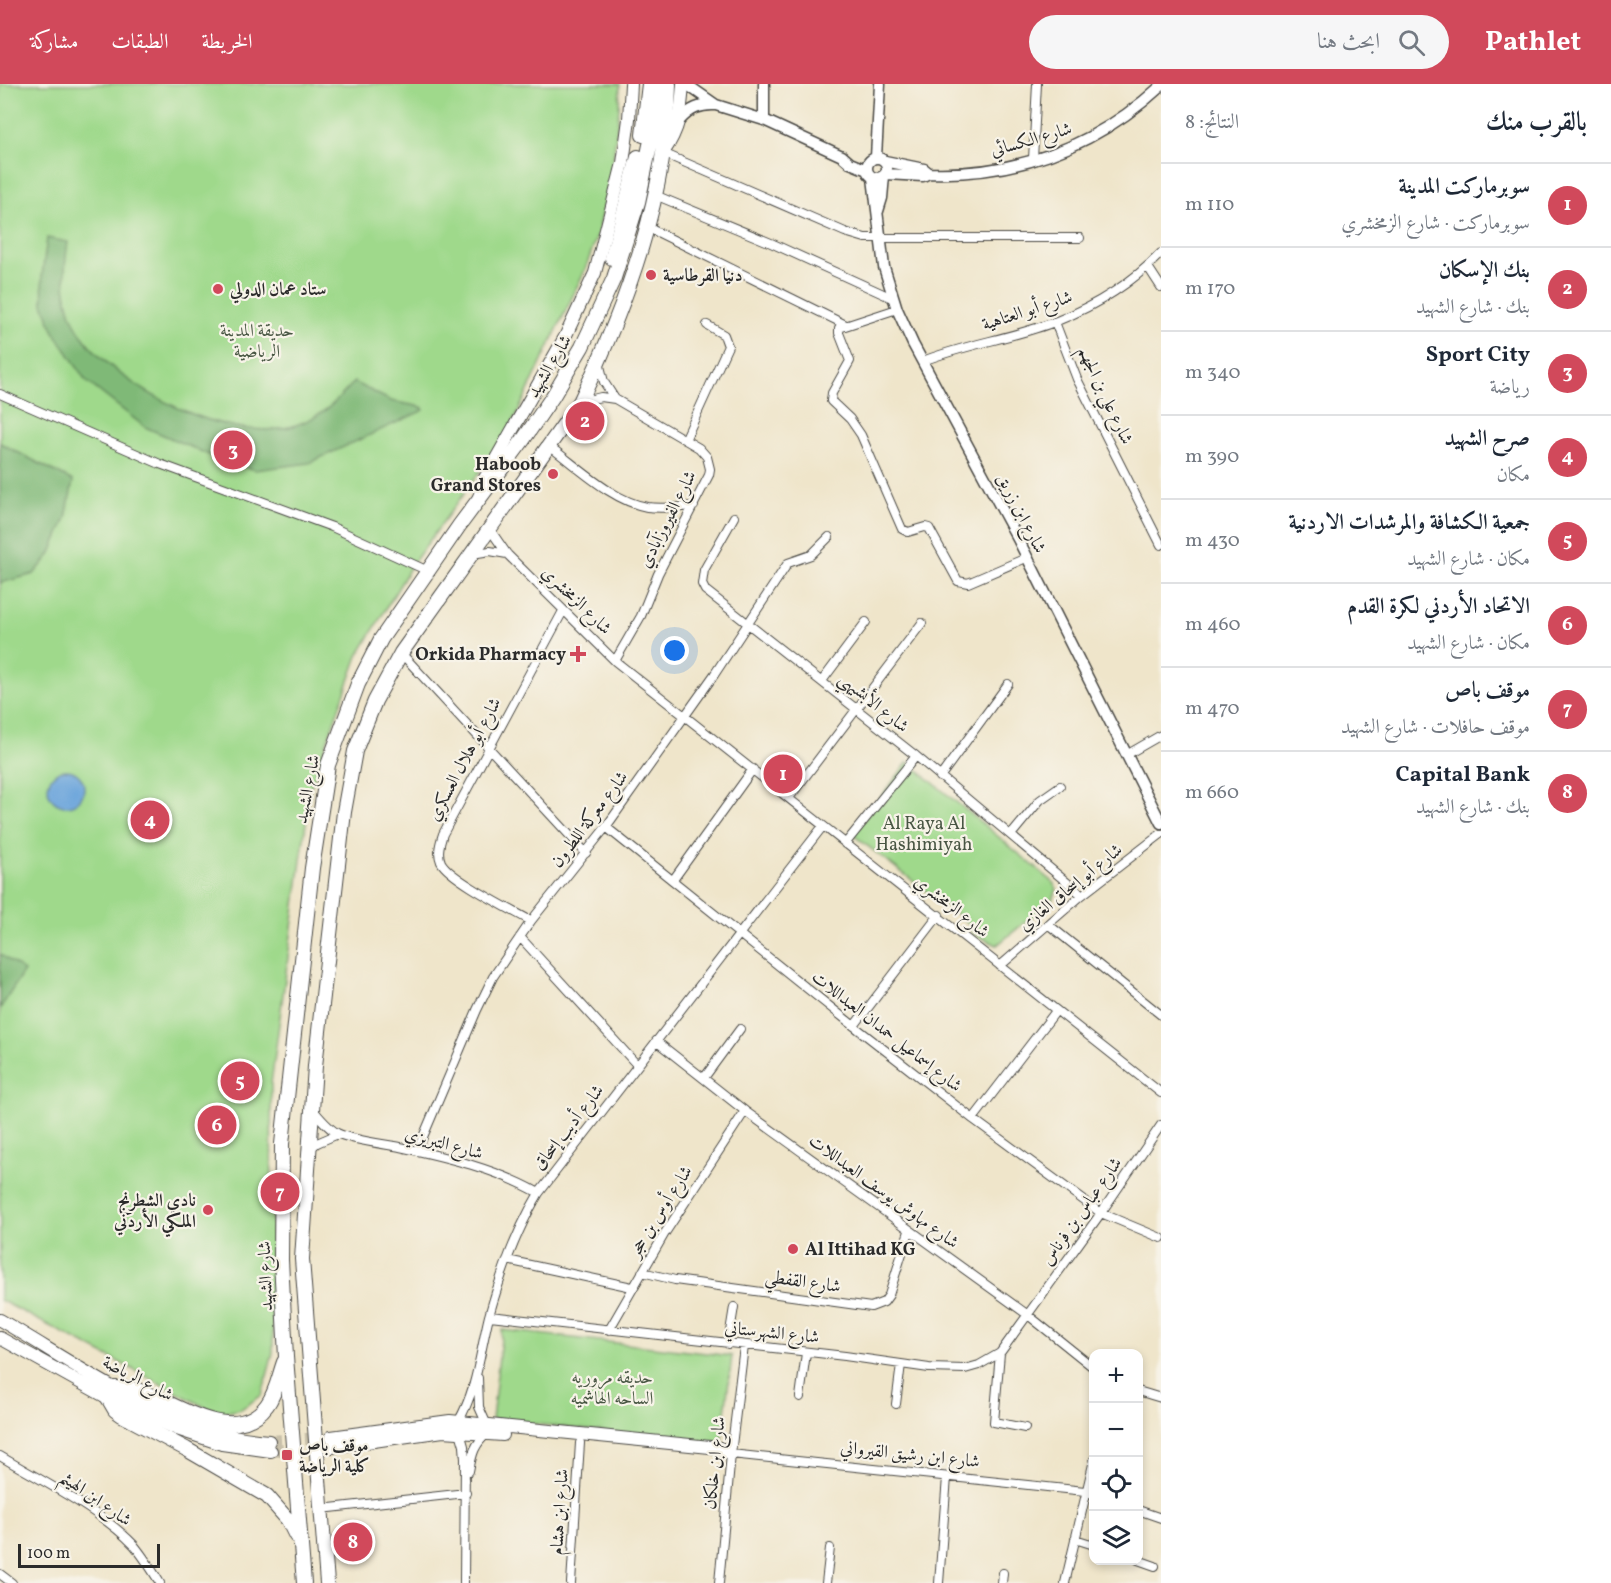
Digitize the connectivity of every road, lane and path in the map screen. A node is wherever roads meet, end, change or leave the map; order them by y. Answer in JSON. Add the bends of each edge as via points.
{"nodes":[{"id":1,"x":631,"y":84,"type":"edge"},
{"id":2,"x":649,"y":84,"type":"edge"},
{"id":3,"x":658,"y":84,"type":"edge"},
{"id":4,"x":669,"y":84,"type":"edge"},
{"id":5,"x":684,"y":84,"type":"edge"},
{"id":6,"x":764,"y":84,"type":"edge"},
{"id":7,"x":880,"y":84,"type":"edge"},
{"id":8,"x":1037,"y":84,"type":"edge"},
{"id":9,"x":1161,"y":86,"type":"edge"},
{"id":10,"x":716,"y":105,"type":"junction"},
{"id":11,"x":680,"y":120,"type":"junction"},
{"id":12,"x":764,"y":120,"type":"junction"},
{"id":13,"x":663,"y":153,"type":"junction"},
{"id":14,"x":1033,"y":159,"type":"junction"},
{"id":15,"x":877,"y":168,"type":"junction"},
{"id":16,"x":655,"y":195,"type":"junction"},
{"id":17,"x":646,"y":227,"type":"junction"},
{"id":18,"x":1080,"y":238,"type":"dead end"},
{"id":19,"x":880,"y":240,"type":"junction"},
{"id":20,"x":1161,"y":253,"type":"edge"},
{"id":21,"x":1148,"y":267,"type":"junction"},
{"id":22,"x":1161,"y":287,"type":"edge"},
{"id":23,"x":895,"y":304,"type":"junction"},
{"id":24,"x":597,"y":314,"type":"junction"},
{"id":25,"x":1055,"y":322,"type":"junction"},
{"id":26,"x":706,"y":325,"type":"dead end"},
{"id":27,"x":846,"y":325,"type":"junction"},
{"id":28,"x":923,"y":361,"type":"junction"},
{"id":29,"x":599,"y":362,"type":"junction"},
{"id":30,"x":0,"y":394,"type":"edge"},
{"id":31,"x":615,"y":399,"type":"junction"},
{"id":32,"x":580,"y":402,"type":"junction"},
{"id":33,"x":685,"y":440,"type":"junction"},
{"id":34,"x":549,"y":446,"type":"junction"},
{"id":35,"x":477,"y":503,"type":"junction"},
{"id":36,"x":694,"y":506,"type":"junction"},
{"id":37,"x":734,"y":517,"type":"dead end"},
{"id":38,"x":489,"y":528,"type":"junction"},
{"id":39,"x":829,"y":537,"type":"dead end"},
{"id":40,"x":1161,"y":545,"type":"edge"},
{"id":41,"x":471,"y":554,"type":"junction"},
{"id":42,"x":507,"y":554,"type":"junction"},
{"id":43,"x":1026,"y":558,"type":"junction"},
{"id":44,"x":428,"y":571,"type":"junction"},
{"id":45,"x":563,"y":611,"type":"junction"},
{"id":46,"x":866,"y":622,"type":"dead end"},
{"id":47,"x":922,"y":623,"type":"dead end"},
{"id":48,"x":749,"y":625,"type":"junction"},
{"id":49,"x":401,"y":654,"type":"junction"},
{"id":50,"x":615,"y":661,"type":"junction"},
{"id":51,"x":822,"y":681,"type":"junction"},
{"id":52,"x":1008,"y":684,"type":"dead end"},
{"id":53,"x":857,"y":710,"type":"junction"},
{"id":54,"x":684,"y":717,"type":"junction"},
{"id":55,"x":1161,"y":735,"type":"edge"},
{"id":56,"x":489,"y":747,"type":"junction"},
{"id":57,"x":1128,"y":754,"type":"junction"},
{"id":58,"x":916,"y":756,"type":"junction"},
{"id":59,"x":753,"y":769,"type":"junction"},
{"id":60,"x":940,"y":777,"type":"junction"},
{"id":61,"x":1060,"y":786,"type":"dead end"},
{"id":62,"x":789,"y":798,"type":"junction"},
{"id":63,"x":1161,"y":823,"type":"edge"},
{"id":64,"x":823,"y":826,"type":"junction"},
{"id":65,"x":606,"y":827,"type":"junction"},
{"id":66,"x":1161,"y":834,"type":"edge"},
{"id":67,"x":1011,"y":835,"type":"junction"},
{"id":68,"x":845,"y":844,"type":"junction"},
{"id":69,"x":586,"y":853,"type":"junction"},
{"id":70,"x":673,"y":880,"type":"junction"},
{"id":71,"x":1082,"y":896,"type":"junction"},
{"id":72,"x":939,"y":915,"type":"junction"},
{"id":73,"x":531,"y":921,"type":"junction"},
{"id":74,"x":1049,"y":925,"type":"junction"},
{"id":75,"x":739,"y":934,"type":"junction"},
{"id":76,"x":520,"y":938,"type":"junction"},
{"id":77,"x":1000,"y":966,"type":"junction"},
{"id":78,"x":1056,"y":1011,"type":"junction"},
{"id":79,"x":1161,"y":1015,"type":"edge"},
{"id":80,"x":854,"y":1026,"type":"junction"},
{"id":81,"x":740,"y":1029,"type":"dead end"},
{"id":82,"x":656,"y":1041,"type":"junction"},
{"id":83,"x":637,"y":1065,"type":"junction"},
{"id":84,"x":704,"y":1078,"type":"junction"},
{"id":85,"x":1161,"y":1093,"type":"edge"},
{"id":86,"x":311,"y":1107,"type":"junction"},
{"id":87,"x":745,"y":1112,"type":"junction"},
{"id":88,"x":973,"y":1119,"type":"junction"},
{"id":89,"x":1161,"y":1125,"type":"edge"},
{"id":90,"x":338,"y":1134,"type":"junction"},
{"id":91,"x":308,"y":1151,"type":"junction"},
{"id":92,"x":417,"y":1151,"type":"junction"},
{"id":93,"x":539,"y":1193,"type":"junction"},
{"id":94,"x":1101,"y":1214,"type":"junction"},
{"id":95,"x":909,"y":1231,"type":"junction"},
{"id":96,"x":1161,"y":1238,"type":"edge"},
{"id":97,"x":507,"y":1260,"type":"junction"},
{"id":98,"x":642,"y":1272,"type":"junction"},
{"id":99,"x":632,"y":1287,"type":"junction"},
{"id":100,"x":734,"y":1307,"type":"dead end"},
{"id":101,"x":1028,"y":1315,"type":"junction"},
{"id":102,"x":490,"y":1316,"type":"junction"},
{"id":103,"x":0,"y":1320,"type":"edge"},
{"id":104,"x":609,"y":1330,"type":"junction"},
{"id":105,"x":0,"y":1338,"type":"edge"},
{"id":106,"x":728,"y":1344,"type":"junction"},
{"id":107,"x":744,"y":1346,"type":"junction"},
{"id":108,"x":807,"y":1353,"type":"junction"},
{"id":109,"x":1000,"y":1353,"type":"junction"},
{"id":110,"x":286,"y":1357,"type":"junction"},
{"id":111,"x":901,"y":1364,"type":"junction"},
{"id":112,"x":1089,"y":1364,"type":"edge"},
{"id":113,"x":478,"y":1369,"type":"junction"},
{"id":114,"x":112,"y":1393,"type":"junction"},
{"id":115,"x":1143,"y":1393,"type":"edge"},
{"id":116,"x":800,"y":1397,"type":"dead end"},
{"id":117,"x":1161,"y":1398,"type":"edge"},
{"id":118,"x":896,"y":1404,"type":"dead end"},
{"id":119,"x":459,"y":1427,"type":"junction"},
{"id":120,"x":1026,"y":1428,"type":"dead end"},
{"id":121,"x":487,"y":1429,"type":"junction"},
{"id":122,"x":332,"y":1442,"type":"tunnel mouth"},
{"id":123,"x":580,"y":1443,"type":"junction"},
{"id":124,"x":270,"y":1446,"type":"tunnel mouth"},
{"id":125,"x":731,"y":1454,"type":"junction"},
{"id":126,"x":0,"y":1456,"type":"edge"},
{"id":127,"x":947,"y":1477,"type":"junction"},
{"id":128,"x":466,"y":1492,"type":"junction"},
{"id":129,"x":1089,"y":1492,"type":"edge"},
{"id":130,"x":321,"y":1509,"type":"junction"},
{"id":131,"x":1141,"y":1511,"type":"edge"},
{"id":132,"x":1161,"y":1518,"type":"edge"},
{"id":133,"x":1075,"y":1539,"type":"junction"},
{"id":134,"x":1089,"y":1543,"type":"edge"},
{"id":135,"x":830,"y":1548,"type":"dead end"},
{"id":136,"x":300,"y":1549,"type":"junction"},
{"id":137,"x":1143,"y":1562,"type":"edge"},
{"id":138,"x":1155,"y":1566,"type":"dead end"},
{"id":139,"x":0,"y":1574,"type":"edge"},
{"id":140,"x":12,"y":1583,"type":"edge"},
{"id":141,"x":160,"y":1583,"type":"edge"},
{"id":142,"x":304,"y":1583,"type":"edge"},
{"id":143,"x":327,"y":1583,"type":"edge"},
{"id":144,"x":464,"y":1583,"type":"edge"},
{"id":145,"x":571,"y":1583,"type":"edge"},
{"id":146,"x":719,"y":1583,"type":"edge"},
{"id":147,"x":826,"y":1583,"type":"edge"},
{"id":148,"x":939,"y":1583,"type":"edge"},
{"id":149,"x":1065,"y":1583,"type":"edge"}],
"edges":[{"from":1,"to":35,"type":"main road","via":[[623,163],[595,273],[565,337],[485,478]]},
{"from":2,"to":24,"type":"highway","via":[[633,182]]},
{"from":3,"to":24,"type":"highway","name":"شارع الشهيد","via":[[657,112],[638,202],[614,278]]},
{"from":4,"to":13,"type":"highway","name":"شارع الشهيد"},
{"from":5,"to":10,"type":"street","name":"شارع الكسائي"},
{"from":5,"to":11,"type":"main road"},
{"from":6,"to":12,"type":"street"},
{"from":7,"to":15,"type":"street","name":"شارع ابن زريق"},
{"from":8,"to":14,"type":"street"},
{"from":9,"to":14,"type":"street","name":"شارع الكسائي","via":[[1102,131],[1068,149]]},
{"from":10,"to":11,"type":"street","via":[[693,108]]},
{"from":10,"to":12,"type":"street","name":"شارع الكسائي"},
{"from":11,"to":13,"type":"main road"},
{"from":12,"to":15,"type":"street","name":"شارع الكسائي"},
{"from":13,"to":16,"type":"highway","name":"شارع الشهيد"},
{"from":13,"to":19,"type":"street","via":[[845,232]]},
{"from":14,"to":15,"type":"street","name":"شارع الكسائي","via":[[975,171],[923,176]]},
{"from":15,"to":19,"type":"street","name":"شارع ابن زريق"},
{"from":16,"to":17,"type":"highway","name":"شارع الشهيد"},
{"from":16,"to":23,"type":"street","via":[[771,243]]},
{"from":17,"to":27,"type":"street"},
{"from":17,"to":29,"type":"highway","name":"شارع الشهيد","via":[[626,295]]},
{"from":18,"to":19,"type":"street"},
{"from":19,"to":23,"type":"street","name":"شارع ابن زريق"},
{"from":20,"to":21,"type":"street","name":"شارع أبو العتاهية"},
{"from":21,"to":22,"type":"street"},
{"from":21,"to":25,"type":"street","name":"شارع أبو العتاهية","via":[[1101,299]]},
{"from":23,"to":27,"type":"street"},
{"from":23,"to":28,"type":"street","name":"شارع ابن زريق"},
{"from":24,"to":35,"type":"highway","name":"شارع الشهيد","via":[[579,355],[553,396]]},
{"from":25,"to":28,"type":"street","name":"شارع أبو العتاهية"},
{"from":25,"to":40,"type":"street","name":"شارع علي بن الجهم","via":[[1077,379]]},
{"from":26,"to":33,"type":"street","via":[[724,335],[728,346]]},
{"from":27,"to":43,"type":"street","via":[[838,330],[850,361],[831,401],[861,435],[902,529],[908,532],[929,528],[961,583]]},
{"from":28,"to":43,"type":"street","name":"شارع ابن زريق"},
{"from":29,"to":31,"type":"street"},
{"from":29,"to":32,"type":"highway","name":"شارع الشهيد"},
{"from":30,"to":44,"type":"street","via":[[160,464],[332,527]]},
{"from":31,"to":32,"type":"street"},
{"from":31,"to":33,"type":"street","name":"شارع الفيروزآبادي"},
{"from":32,"to":34,"type":"highway","name":"شارع الشهيد"},
{"from":33,"to":36,"type":"street","name":"شارع الفيروزآبادي","via":[[704,452],[709,463],[709,475]]},
{"from":34,"to":36,"type":"street","via":[[623,499],[648,507]]},
{"from":34,"to":38,"type":"highway","name":"شارع الشهيد"},
{"from":35,"to":44,"type":"highway","name":"شارع الشهيد"},
{"from":36,"to":50,"type":"street","name":"شارع الفيروزآبادي"},
{"from":37,"to":48,"type":"street","name":"شارع الأبشيهي","via":[[704,570],[702,584]]},
{"from":38,"to":41,"type":"highway","name":"شارع الشهيد"},
{"from":38,"to":42,"type":"street","name":"شارع الزمخشري"},
{"from":39,"to":48,"type":"street","name":"شارع معركة اللطرون","via":[[811,555],[788,564]]},
{"from":41,"to":42,"type":"street","via":[[490,550]]},
{"from":41,"to":49,"type":"highway","name":"شارع الشهيد"},
{"from":42,"to":45,"type":"street","name":"شارع الزمخشري"},
{"from":43,"to":57,"type":"street","name":"شارع ابن زريق"},
{"from":44,"to":110,"type":"highway","name":"شارع الشهيد","via":[[369,660],[336,742],[323,792],[282,1143],[281,1260]]},
{"from":45,"to":50,"type":"street","name":"شارع الزمخشري"},
{"from":45,"to":56,"type":"street","name":"شارع أبو هلال العسكري"},
{"from":46,"to":51,"type":"street"},
{"from":47,"to":53,"type":"street"},
{"from":48,"to":51,"type":"street","name":"شارع الأبشيهي"},
{"from":48,"to":54,"type":"street","name":"شارع معركة اللطرون"},
{"from":49,"to":56,"type":"street"},
{"from":49,"to":86,"type":"highway","name":"شارع الشهيد","via":[[375,701],[355,751],[344,812]]},
{"from":50,"to":54,"type":"street","name":"شارع الزمخشري"},
{"from":51,"to":53,"type":"street","name":"شارع الأبشيهي"},
{"from":52,"to":60,"type":"street"},
{"from":53,"to":58,"type":"street","name":"شارع الأبشيهي"},
{"from":53,"to":62,"type":"street"},
{"from":54,"to":59,"type":"street","name":"شارع الزمخشري"},
{"from":54,"to":65,"type":"street","name":"شارع معركة اللطرون"},
{"from":55,"to":57,"type":"street"},
{"from":56,"to":69,"type":"street"},
{"from":56,"to":73,"type":"street","name":"شارع أبو هلال العسكري","via":[[443,834],[440,857],[453,875]]},
{"from":57,"to":63,"type":"street","name":"شارع ابن زريق"},
{"from":58,"to":60,"type":"street","name":"شارع الأبشيهي"},
{"from":58,"to":68,"type":"street"},
{"from":59,"to":62,"type":"street","name":"شارع الزمخشري"},
{"from":59,"to":70,"type":"street"},
{"from":60,"to":67,"type":"street","name":"شارع الأبشيهي"},
{"from":61,"to":67,"type":"street","via":[[1040,800]]},
{"from":62,"to":64,"type":"street","name":"شارع الزمخشري"},
{"from":64,"to":68,"type":"street","name":"شارع الزمخشري"},
{"from":64,"to":75,"type":"street","name":"شارع أديب إسحاق"},
{"from":65,"to":69,"type":"street","name":"شارع معركة اللطرون"},
{"from":65,"to":70,"type":"street","name":"شارع إسماعيل حمدان العبداللات"},
{"from":66,"to":71,"type":"street","name":"شارع أبو إسحاق الغازي"},
{"from":67,"to":71,"type":"street","name":"شارع الأبشيهي"},
{"from":68,"to":72,"type":"street","name":"شارع الزمخشري"},
{"from":69,"to":73,"type":"street","name":"شارع معركة اللطرون"},
{"from":70,"to":75,"type":"street","name":"شارع إسماعيل حمدان العبداللات"},
{"from":71,"to":74,"type":"street","name":"شارع أبو إسحاق الغازي"},
{"from":72,"to":77,"type":"street","name":"شارع الزمخشري"},
{"from":72,"to":80,"type":"street"},
{"from":73,"to":76,"type":"street","name":"شارع معركة اللطرون"},
{"from":74,"to":77,"type":"street","name":"شارع أبو إسحاق الغازي"},
{"from":74,"to":79,"type":"street"},
{"from":75,"to":80,"type":"street","name":"شارع إسماعيل حمدان العبداللات"},
{"from":75,"to":82,"type":"street","name":"شارع أديب إسحاق"},
{"from":76,"to":83,"type":"street"},
{"from":76,"to":92,"type":"street","name":"شارع معركة اللطرون","via":[[484,994]]},
{"from":77,"to":78,"type":"street","name":"شارع الزمخشري"},
{"from":78,"to":85,"type":"street","name":"شارع الزمخشري"},
{"from":78,"to":88,"type":"street"},
{"from":80,"to":88,"type":"street","name":"شارع إسماعيل حمدان العبداللات"},
{"from":81,"to":84,"type":"street"},
{"from":82,"to":83,"type":"street","name":"شارع أديب إسحاق"},
{"from":82,"to":84,"type":"street","name":"شارع مهاوش يوسف العبداللات"},
{"from":83,"to":93,"type":"street","name":"شارع أديب إسحاق"},
{"from":84,"to":87,"type":"street","name":"شارع مهاوش يوسف العبداللات"},
{"from":86,"to":90,"type":"street"},
{"from":86,"to":91,"type":"highway","name":"شارع الشهيد"},
{"from":87,"to":95,"type":"street","name":"شارع مهاوش يوسف العبداللات"},
{"from":87,"to":98,"type":"street","name":"شارع أوس بن حجر"},
{"from":88,"to":94,"type":"street","name":"شارع إسماعيل حمدان العبداللات"},
{"from":89,"to":94,"type":"street","name":"شارع عباس بن فرناس"},
{"from":90,"to":91,"type":"street"},
{"from":90,"to":92,"type":"street","name":"شارع التبريزي"},
{"from":91,"to":130,"type":"highway","name":"شارع الشهيد","via":[[302,1259]]},
{"from":92,"to":93,"type":"street","name":"شارع التبريزي","via":[[507,1177]]},
{"from":93,"to":97,"type":"street","name":"شارع أديب إسحاق"},
{"from":94,"to":96,"type":"street","name":"شارع إسماعيل حمدان العبداللات"},
{"from":94,"to":101,"type":"street","name":"شارع عباس بن فرناس"},
{"from":95,"to":98,"type":"street","name":"شارع القفطي","via":[[889,1295],[884,1302],[871,1307]]},
{"from":95,"to":101,"type":"street","name":"شارع مهاوش يوسف العبداللات"},
{"from":97,"to":99,"type":"street"},
{"from":97,"to":102,"type":"street","name":"شارع أديب إسحاق"},
{"from":98,"to":99,"type":"street","name":"شارع أوس بن حجر"},
{"from":99,"to":104,"type":"street","name":"شارع أوس بن حجر"},
{"from":100,"to":106,"type":"street"},
{"from":101,"to":109,"type":"street","name":"شارع الشهرستاني"},
{"from":101,"to":112,"type":"street","name":"شارع مهاوش يوسف العبداللات"},
{"from":102,"to":104,"type":"street","name":"شارع الشهرستاني"},
{"from":102,"to":113,"type":"street","name":"شارع أديب إسحاق"},
{"from":103,"to":114,"type":"main road","name":"شارع الرياضة"},
{"from":104,"to":106,"type":"street","name":"شارع الشهرستاني"},
{"from":105,"to":114,"type":"main road","name":"شارع الرياضة"},
{"from":106,"to":107,"type":"street","name":"شارع الشهرستاني"},
{"from":107,"to":108,"type":"street","name":"شارع الشهرستاني"},
{"from":107,"to":125,"type":"street","name":"شارع ابن خلكان"},
{"from":108,"to":111,"type":"street","name":"شارع الشهرستاني"},
{"from":108,"to":116,"type":"street"},
{"from":109,"to":111,"type":"street","name":"شارع الشهرستاني","via":[[965,1369]]},
{"from":109,"to":120,"type":"street","via":[[994,1422]]},
{"from":110,"to":114,"type":"highway","via":[[267,1406],[253,1418],[235,1424],[217,1422],[143,1391]]},
{"from":110,"to":136,"type":"highway","name":"شارع الشهيد"},
{"from":111,"to":118,"type":"street"},
{"from":113,"to":119,"type":"street","name":"شارع أديب إسحاق"},
{"from":113,"to":121,"type":"street","name":"شارع أديب إسحاق","via":[[479,1407]]},
{"from":114,"to":124,"type":"main road","name":"شارع الرياضة","via":[[199,1438],[222,1444]]},
{"from":114,"to":136,"type":"highway","via":[[115,1410],[122,1415],[235,1476],[278,1505]]},
{"from":115,"to":117,"type":"street"},
{"from":119,"to":121,"type":"main road"},
{"from":119,"to":122,"type":"main road","via":[[444,1422]]},
{"from":119,"to":128,"type":"street"},
{"from":121,"to":123,"type":"main road","name":"شارع ابن رشيق القيرواني"},
{"from":121,"to":125,"type":"main road","name":"شارع ابن رشيق القيرواني","via":[[720,1448]]},
{"from":121,"to":128,"type":"street","via":[[474,1448]]},
{"from":123,"to":125,"type":"main road","name":"شارع ابن رشيق القيرواني"},
{"from":123,"to":145,"type":"street","name":"شارع ابن هشام"},
{"from":125,"to":127,"type":"street","name":"شارع ابن رشيق القيرواني"},
{"from":125,"to":146,"type":"street","name":"شارع ابن خلكان"},
{"from":126,"to":141,"type":"street","name":"شارع ابن الهيثم","via":[[116,1530],[133,1545]]},
{"from":127,"to":129,"type":"street","name":"شارع ابن رشيق القيرواني"},
{"from":127,"to":148,"type":"street"},
{"from":128,"to":130,"type":"street"},
{"from":128,"to":144,"type":"street"},
{"from":129,"to":133,"type":"street"},
{"from":130,"to":143,"type":"highway","name":"شارع الشهيد"},
{"from":131,"to":132,"type":"street"},
{"from":133,"to":134,"type":"street"},
{"from":133,"to":149,"type":"street"},
{"from":135,"to":147,"type":"street"},
{"from":136,"to":142,"type":"highway","name":"شارع الشهيد"},
{"from":137,"to":138,"type":"street"},
{"from":139,"to":140,"type":"street"}]}
